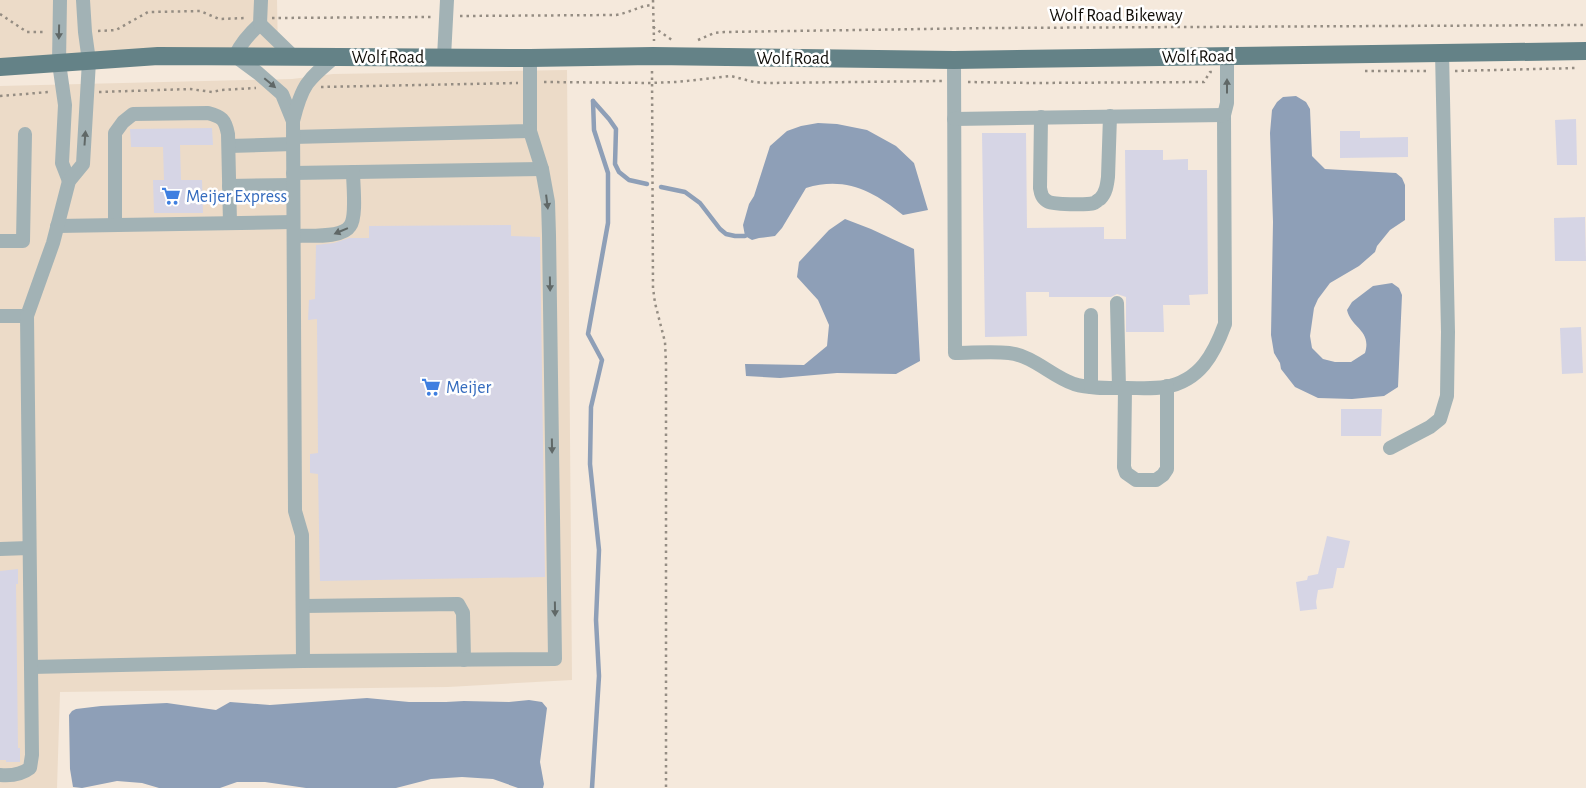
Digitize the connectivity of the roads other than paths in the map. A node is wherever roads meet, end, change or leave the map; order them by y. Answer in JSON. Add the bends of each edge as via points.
{"nodes":[{"id":1,"x":60,"y":0,"type":"edge"},
{"id":2,"x":83,"y":0,"type":"edge"},
{"id":3,"x":260,"y":0,"type":"edge"},
{"id":4,"x":446,"y":0,"type":"edge"},
{"id":5,"x":260,"y":21,"type":"junction"},
{"id":6,"x":1586,"y":51,"type":"edge"},
{"id":7,"x":1442,"y":52,"type":"junction"},
{"id":8,"x":235,"y":56,"type":"junction"},
{"id":9,"x":293,"y":56,"type":"junction"},
{"id":10,"x":335,"y":56,"type":"junction"},
{"id":11,"x":444,"y":57,"type":"junction"},
{"id":12,"x":530,"y":58,"type":"junction"},
{"id":13,"x":954,"y":60,"type":"junction"},
{"id":14,"x":89,"y":61,"type":"junction"},
{"id":15,"x":59,"y":63,"type":"junction"},
{"id":16,"x":1227,"y":64,"type":"junction"},
{"id":17,"x":0,"y":68,"type":"edge"},
{"id":18,"x":1224,"y":115,"type":"junction"},
{"id":19,"x":1110,"y":116,"type":"junction"},
{"id":20,"x":1041,"y":117,"type":"junction"},
{"id":21,"x":954,"y":119,"type":"junction"},
{"id":22,"x":293,"y":121,"type":"junction"},
{"id":23,"x":530,"y":132,"type":"junction"},
{"id":24,"x":25,"y":134,"type":"dead end"},
{"id":25,"x":293,"y":140,"type":"junction"},
{"id":26,"x":228,"y":146,"type":"junction"},
{"id":27,"x":542,"y":169,"type":"junction"},
{"id":28,"x":353,"y":172,"type":"junction"},
{"id":29,"x":293,"y":179,"type":"junction"},
{"id":30,"x":69,"y":181,"type":"junction"},
{"id":31,"x":229,"y":186,"type":"junction"},
{"id":32,"x":230,"y":224,"type":"junction"},
{"id":33,"x":115,"y":225,"type":"junction"},
{"id":34,"x":57,"y":226,"type":"junction"},
{"id":35,"x":294,"y":229,"type":"junction"},
{"id":36,"x":0,"y":241,"type":"edge"},
{"id":37,"x":1117,"y":303,"type":"dead end"},
{"id":38,"x":1091,"y":314,"type":"dead end"},
{"id":39,"x":0,"y":316,"type":"edge"},
{"id":40,"x":27,"y":316,"type":"junction"},
{"id":41,"x":1167,"y":386,"type":"junction"},
{"id":42,"x":1091,"y":387,"type":"junction"},
{"id":43,"x":1122,"y":388,"type":"junction"},
{"id":44,"x":1390,"y":448,"type":"dead end"},
{"id":45,"x":29,"y":548,"type":"junction"},
{"id":46,"x":0,"y":549,"type":"edge"},
{"id":47,"x":303,"y":606,"type":"junction"},
{"id":48,"x":464,"y":660,"type":"junction"},
{"id":49,"x":303,"y":661,"type":"junction"},
{"id":50,"x":30,"y":667,"type":"junction"},
{"id":51,"x":0,"y":775,"type":"edge"}],
"edges":[{"from":1,"to":15,"type":"street","one_way":true},
{"from":2,"to":14,"type":"street"},
{"from":3,"to":5,"type":"street"},
{"from":4,"to":11,"type":"street"},
{"from":5,"to":8,"type":"street"},
{"from":5,"to":9,"type":"street"},
{"from":6,"to":7,"type":"main road","name":"Wolf Road"},
{"from":7,"to":16,"type":"main road","name":"Wolf Road"},
{"from":7,"to":44,"type":"street","via":[[1447,396],[1440,419]]},
{"from":8,"to":9,"type":"main road","name":"Wolf Road"},
{"from":8,"to":14,"type":"main road","name":"Wolf Road","via":[[158,56]]},
{"from":8,"to":22,"type":"street","one_way":true,"via":[[282,94]]},
{"from":9,"to":10,"type":"main road","name":"Wolf Road"},
{"from":10,"to":11,"type":"main road","name":"Wolf Road"},
{"from":10,"to":22,"type":"street","via":[[312,75],[301,93]]},
{"from":11,"to":12,"type":"main road","name":"Wolf Road"},
{"from":12,"to":13,"type":"main road","name":"Wolf Road","via":[[653,56]]},
{"from":12,"to":23,"type":"street"},
{"from":13,"to":16,"type":"main road","name":"Wolf Road"},
{"from":13,"to":21,"type":"street"},
{"from":14,"to":15,"type":"main road","name":"Wolf Road"},
{"from":30,"to":14,"type":"street","one_way":true,"via":[[83,164]]},
{"from":15,"to":17,"type":"main road","name":"Wolf Road"},
{"from":15,"to":30,"type":"street","via":[[65,105],[62,162]]},
{"from":18,"to":16,"type":"street","one_way":true},
{"from":18,"to":19,"type":"street"},
{"from":18,"to":41,"type":"street","via":[[1225,324],[1208,361],[1178,384]]},
{"from":19,"to":20,"type":"street"},
{"from":19,"to":20,"type":"street","via":[[1108,177],[1104,194],[1094,203],[1055,204],[1042,197],[1040,188]]},
{"from":20,"to":21,"type":"street"},
{"from":21,"to":42,"type":"street","via":[[955,353],[1008,353],[1031,360],[1074,384]]},
{"from":22,"to":25,"type":"street"},
{"from":23,"to":25,"type":"street"},
{"from":23,"to":27,"type":"street"},
{"from":24,"to":36,"type":"street","via":[[23,241]]},
{"from":25,"to":26,"type":"street"},
{"from":25,"to":29,"type":"street"},
{"from":26,"to":31,"type":"street"},
{"from":26,"to":33,"type":"street","via":[[226,123],[219,116],[208,113],[133,114],[115,133]]},
{"from":27,"to":28,"type":"street"},
{"from":27,"to":48,"type":"street","one_way":true,"via":[[549,235],[555,659]]},
{"from":28,"to":29,"type":"street"},
{"from":28,"to":35,"type":"street","one_way":true,"via":[[353,212],[351,225],[346,231],[335,235]]},
{"from":29,"to":31,"type":"street"},
{"from":29,"to":35,"type":"street"},
{"from":30,"to":34,"type":"street"},
{"from":31,"to":32,"type":"street"},
{"from":32,"to":33,"type":"street"},
{"from":32,"to":35,"type":"street"},
{"from":33,"to":34,"type":"street"},
{"from":34,"to":40,"type":"street"},
{"from":35,"to":47,"type":"street","via":[[295,511],[302,535]]},
{"from":37,"to":43,"type":"street"},
{"from":38,"to":42,"type":"street"},
{"from":39,"to":40,"type":"street"},
{"from":40,"to":45,"type":"street"},
{"from":41,"to":43,"type":"street"},
{"from":41,"to":43,"type":"street","via":[[1167,469],[1156,480],[1136,480],[1126,474]]},
{"from":42,"to":43,"type":"street"},
{"from":45,"to":46,"type":"street"},
{"from":45,"to":50,"type":"street"},
{"from":47,"to":48,"type":"street","via":[[458,604],[463,613]]},
{"from":47,"to":49,"type":"street"},
{"from":48,"to":49,"type":"street"},
{"from":49,"to":50,"type":"street"},
{"from":50,"to":51,"type":"street","via":[[30,768],[12,776]]}]}
